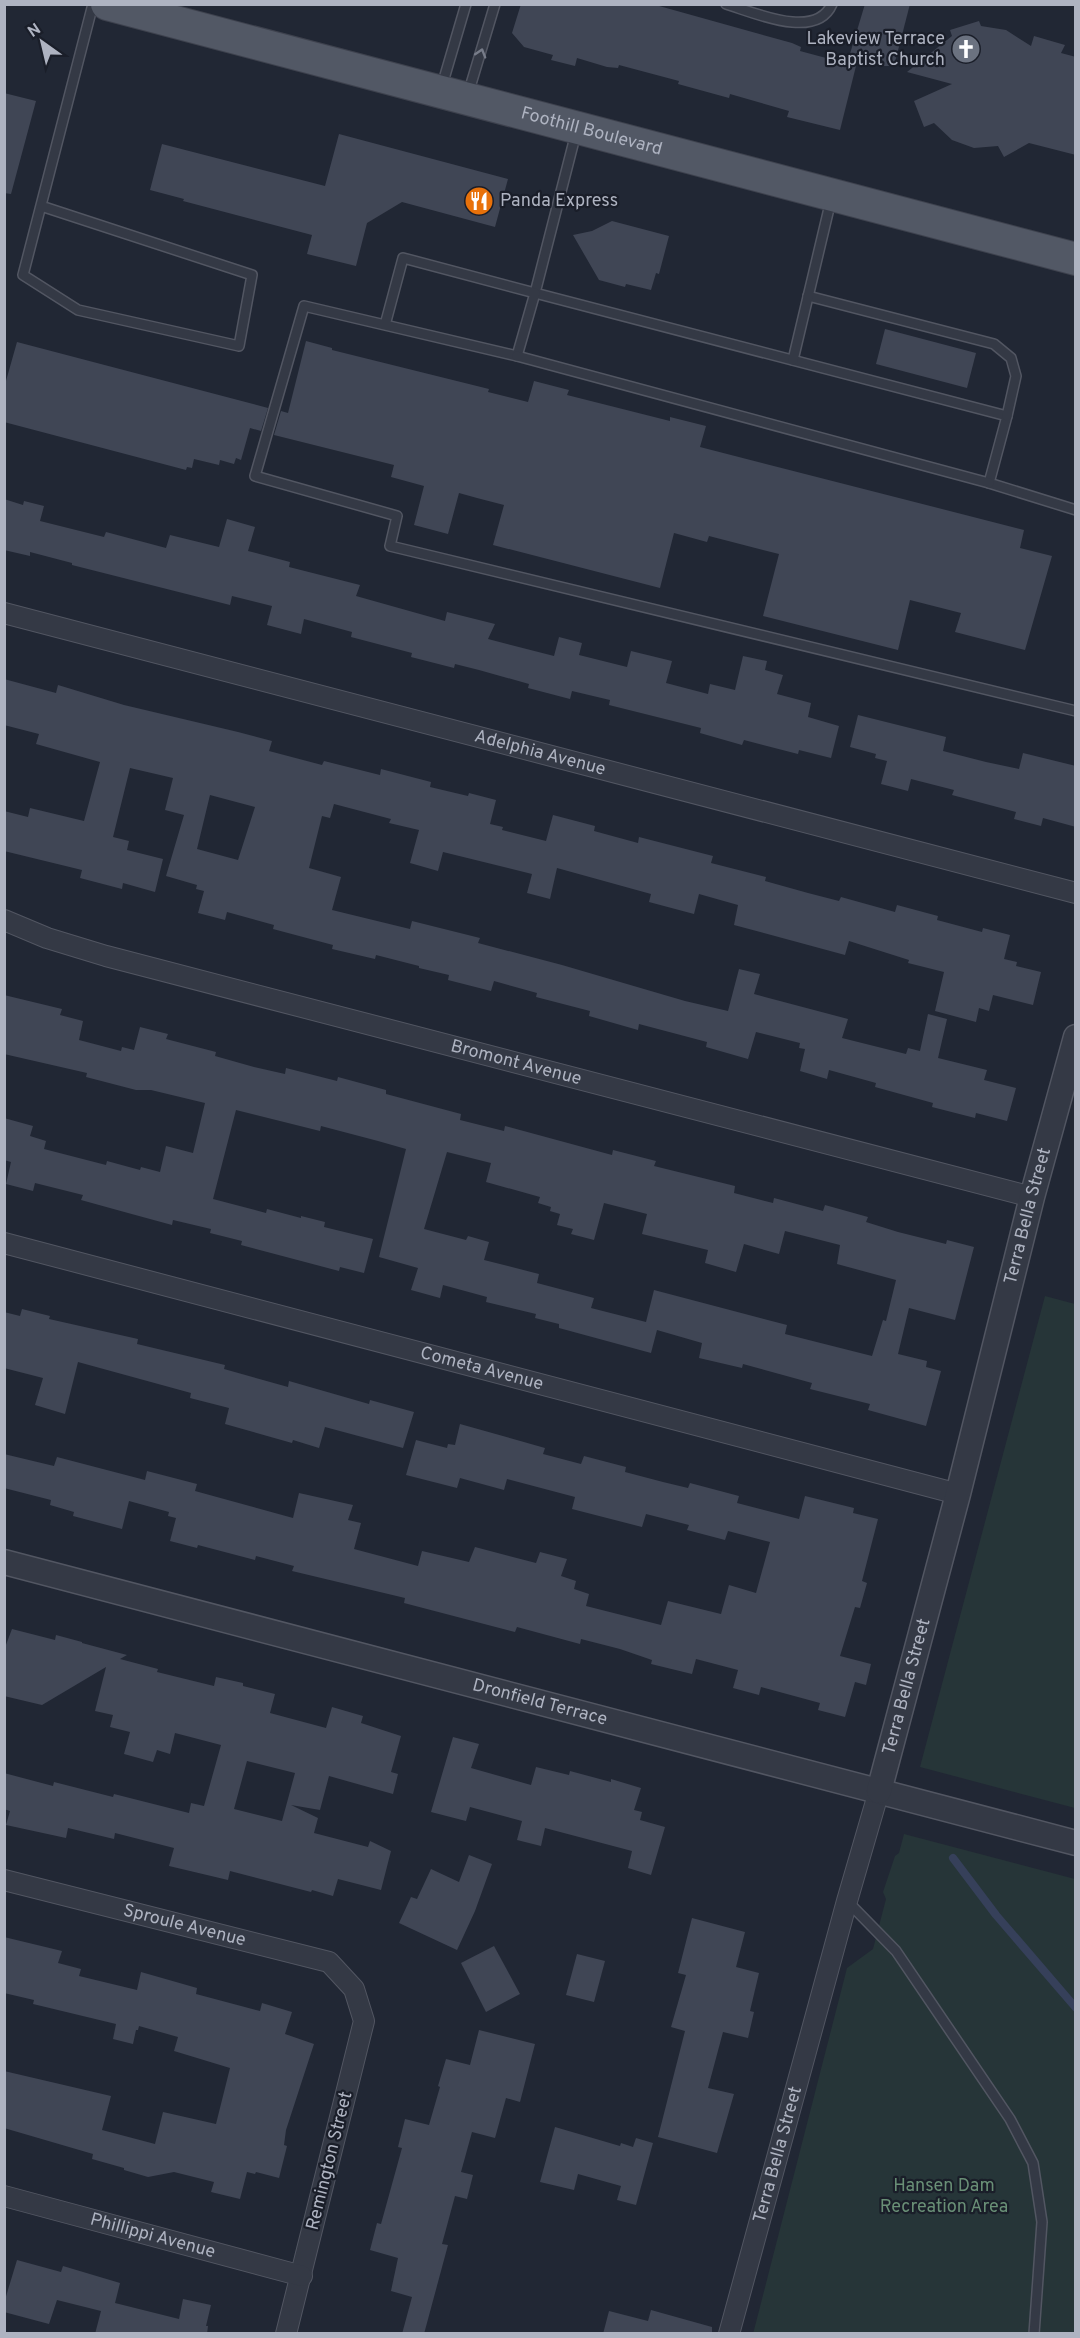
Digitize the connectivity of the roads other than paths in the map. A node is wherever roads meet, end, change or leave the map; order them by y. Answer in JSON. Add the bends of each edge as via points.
{"nodes":[{"id":1,"x":93,"y":4,"type":"edge"},
{"id":2,"x":107,"y":4,"type":"edge"},
{"id":3,"x":466,"y":4,"type":"edge"},
{"id":4,"x":495,"y":4,"type":"edge"},
{"id":5,"x":726,"y":4,"type":"edge"},
{"id":6,"x":832,"y":4,"type":"edge"},
{"id":7,"x":453,"y":95,"type":"junction"},
{"id":8,"x":577,"y":128,"type":"junction"},
{"id":9,"x":832,"y":195,"type":"junction"},
{"id":10,"x":41,"y":206,"type":"junction"},
{"id":11,"x":1076,"y":259,"type":"edge"},
{"id":12,"x":535,"y":293,"type":"junction"},
{"id":13,"x":808,"y":296,"type":"junction"},
{"id":14,"x":385,"y":325,"type":"junction"},
{"id":15,"x":517,"y":356,"type":"junction"},
{"id":16,"x":793,"y":360,"type":"junction"},
{"id":17,"x":1007,"y":416,"type":"junction"},
{"id":18,"x":989,"y":483,"type":"junction"},
{"id":19,"x":1076,"y":510,"type":"edge"},
{"id":20,"x":4,"y":613,"type":"edge"},
{"id":21,"x":1076,"y":711,"type":"edge"},
{"id":22,"x":1076,"y":893,"type":"edge"},
{"id":23,"x":4,"y":920,"type":"edge"},
{"id":24,"x":1076,"y":1037,"type":"edge"},
{"id":25,"x":1032,"y":1197,"type":"junction"},
{"id":26,"x":4,"y":1243,"type":"edge"},
{"id":27,"x":958,"y":1494,"type":"junction"},
{"id":28,"x":4,"y":1562,"type":"edge"},
{"id":29,"x":879,"y":1791,"type":"junction"},
{"id":30,"x":1076,"y":1844,"type":"edge"},
{"id":31,"x":4,"y":1880,"type":"edge"},
{"id":32,"x":847,"y":1901,"type":"junction"},
{"id":33,"x":354,"y":1989,"type":"joint"},
{"id":34,"x":4,"y":2196,"type":"edge"},
{"id":35,"x":302,"y":2276,"type":"junction"},
{"id":36,"x":286,"y":2334,"type":"edge"},
{"id":37,"x":729,"y":2334,"type":"edge"},
{"id":38,"x":1034,"y":2334,"type":"edge"}],
"edges":[{"from":1,"to":10,"type":"lane"},
{"from":2,"to":7,"type":"main road","name":"Foothill Boulevard"},
{"from":3,"to":7,"type":"lane"},
{"from":7,"to":4,"type":"lane","one_way":true},
{"from":5,"to":6,"type":"lane","via":[[795,23],[814,21]]},
{"from":7,"to":8,"type":"main road","name":"Foothill Boulevard"},
{"from":8,"to":9,"type":"main road","name":"Foothill Boulevard"},
{"from":8,"to":12,"type":"lane"},
{"from":9,"to":11,"type":"main road","name":"Foothill Boulevard"},
{"from":9,"to":13,"type":"lane"},
{"from":10,"to":10,"type":"lane","via":[[23,275],[78,310],[240,346],[252,275]]},
{"from":12,"to":14,"type":"lane","via":[[403,258]]},
{"from":12,"to":15,"type":"lane"},
{"from":12,"to":16,"type":"lane"},
{"from":13,"to":16,"type":"lane"},
{"from":13,"to":17,"type":"lane","via":[[994,345],[1011,358],[1016,376]]},
{"from":14,"to":15,"type":"lane"},
{"from":14,"to":21,"type":"lane","via":[[304,306],[255,476],[397,516],[390,546]]},
{"from":15,"to":18,"type":"lane"},
{"from":16,"to":17,"type":"lane"},
{"from":17,"to":18,"type":"lane"},
{"from":18,"to":19,"type":"lane"},
{"from":20,"to":22,"type":"street","name":"Adelphia Avenue"},
{"from":23,"to":25,"type":"street","name":"Bromont Avenue","via":[[106,956]]},
{"from":24,"to":25,"type":"street","name":"Terra Bella Street"},
{"from":25,"to":27,"type":"street","name":"Terra Bella Street"},
{"from":26,"to":27,"type":"street","name":"Cometa Avenue"},
{"from":27,"to":29,"type":"street","name":"Terra Bella Street"},
{"from":28,"to":29,"type":"street","name":"Dronfield Terrace"},
{"from":29,"to":30,"type":"street","name":"Dronfield Terrace"},
{"from":29,"to":32,"type":"street","name":"Terra Bella Street"},
{"from":31,"to":33,"type":"street","name":"Sproule Avenue","via":[[329,1962]]},
{"from":32,"to":37,"type":"street","name":"Terra Bella Street"},
{"from":32,"to":38,"type":"lane","via":[[896,1951],[1010,2119],[1033,2163],[1042,2222]]},
{"from":33,"to":35,"type":"street","name":"Remington Street","via":[[364,2021]]},
{"from":34,"to":35,"type":"street","name":"Phillippi Avenue"},
{"from":35,"to":36,"type":"street","name":"Remington Street"}]}
